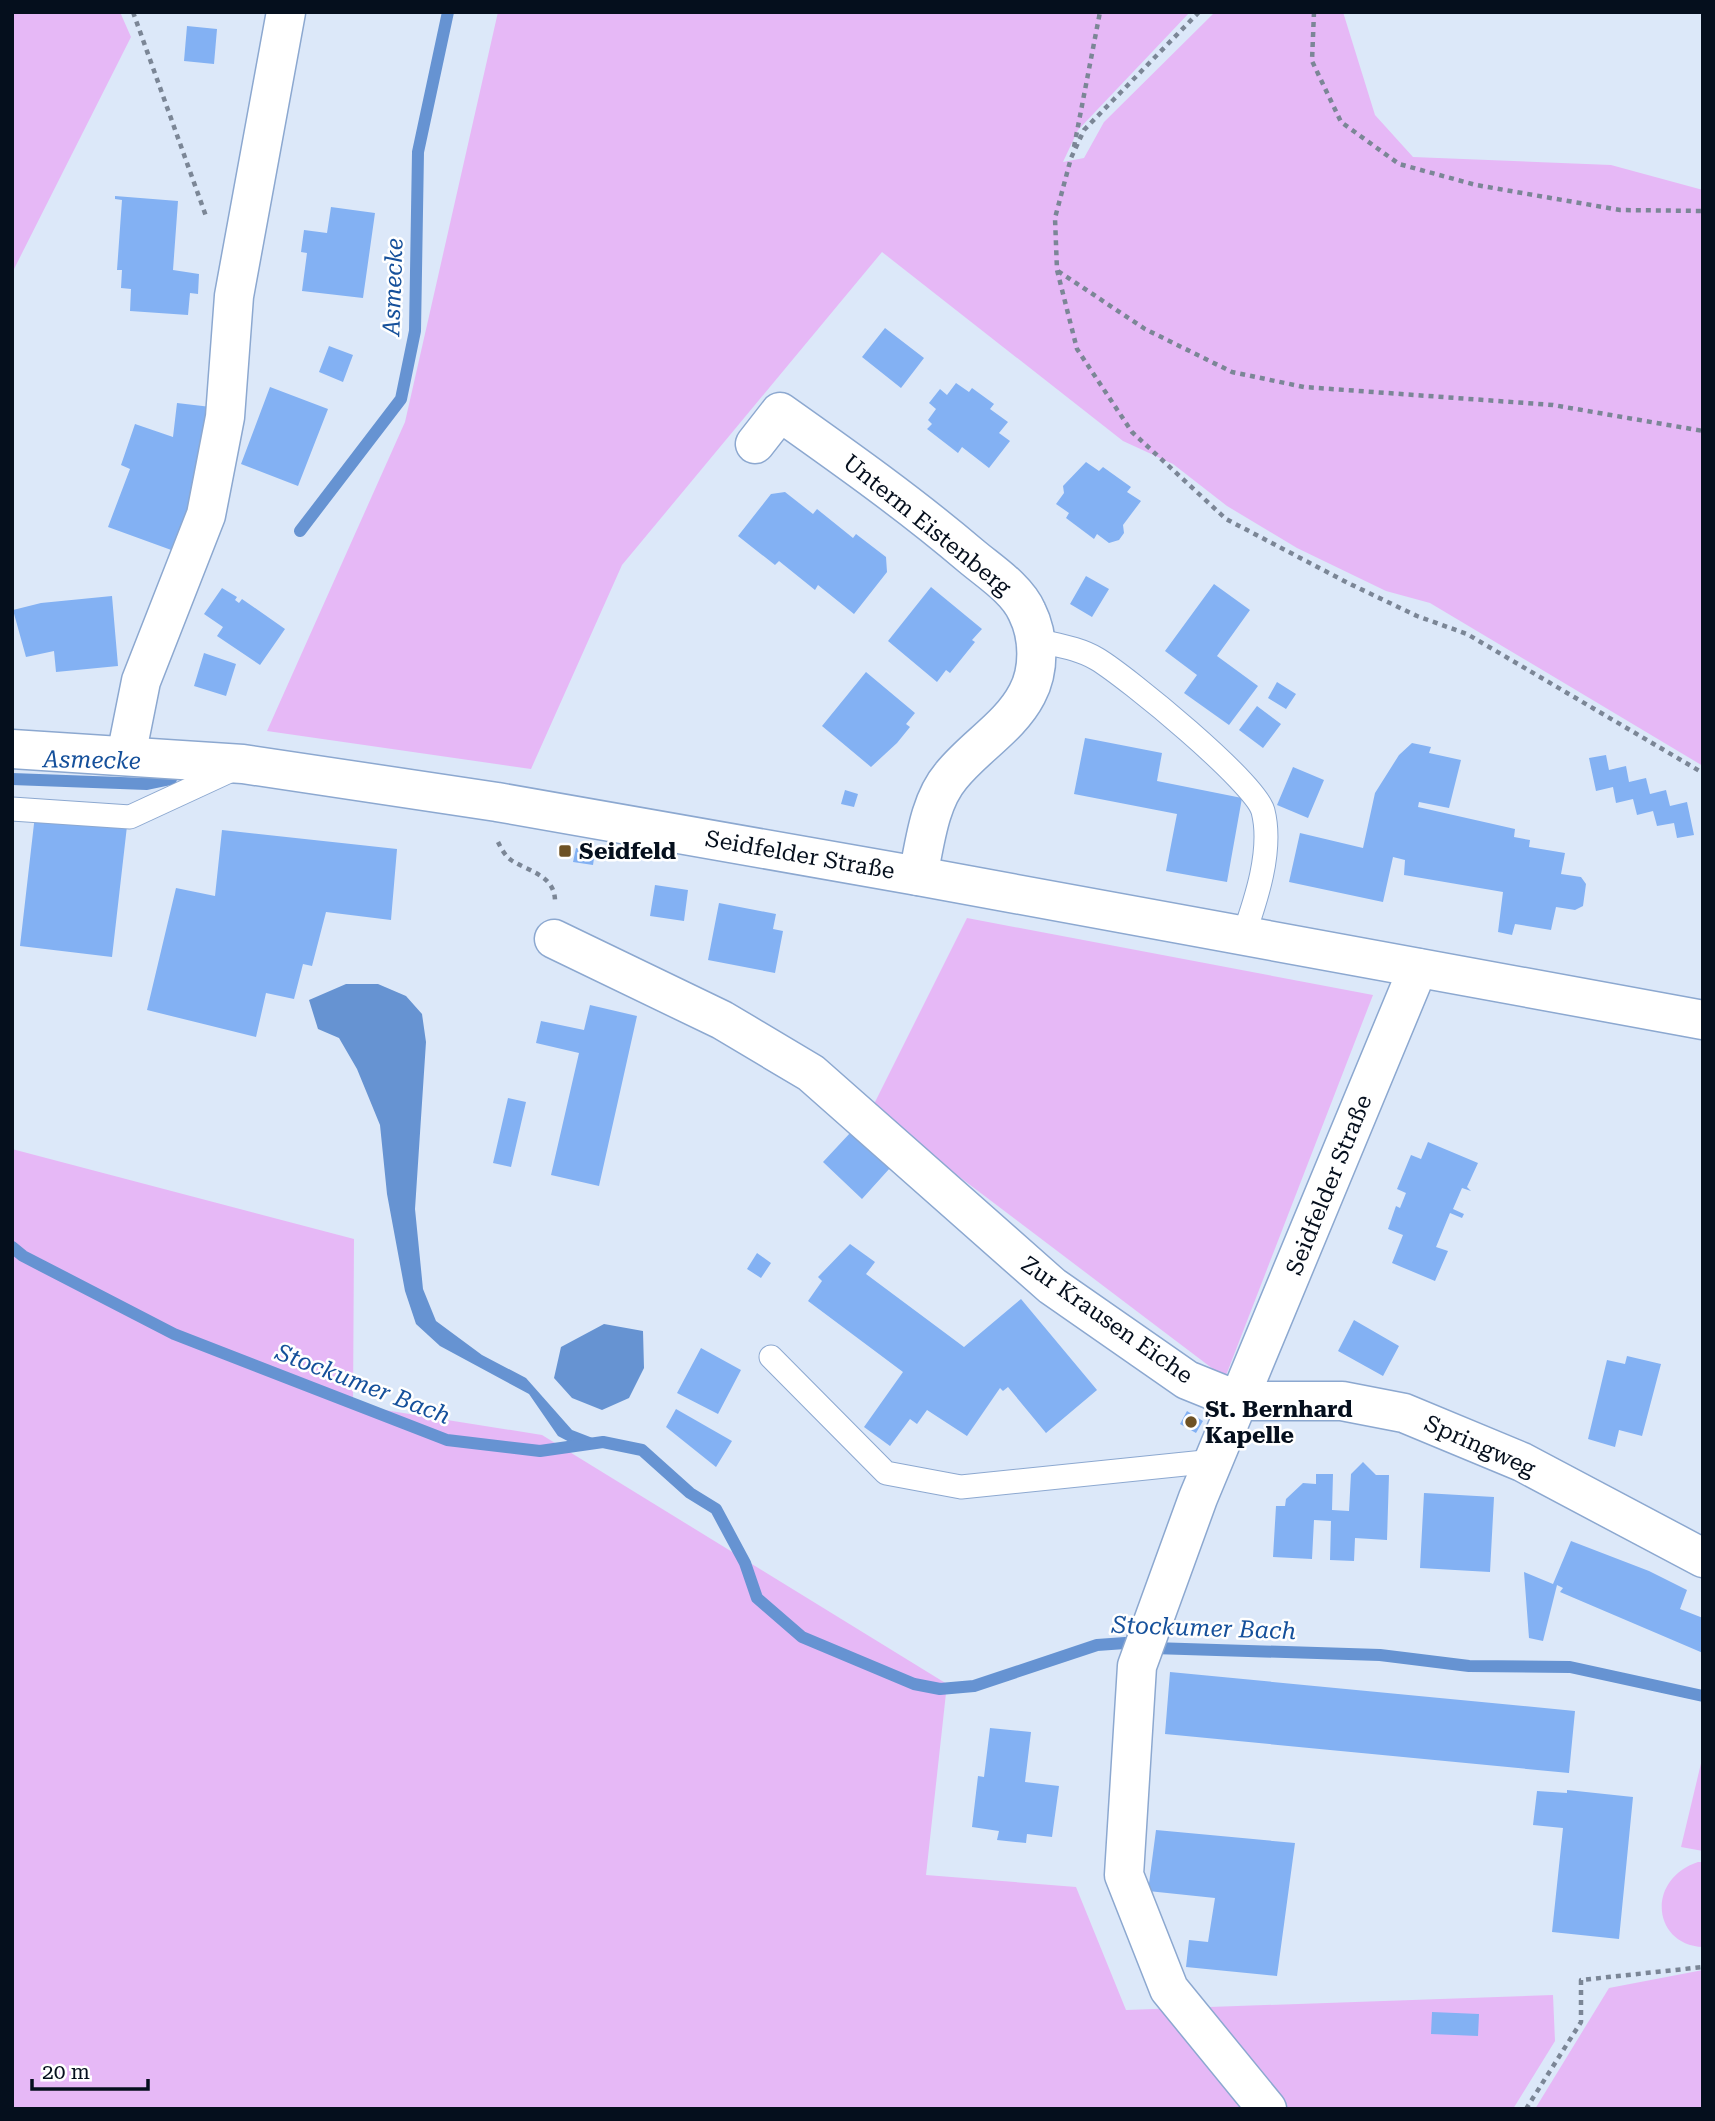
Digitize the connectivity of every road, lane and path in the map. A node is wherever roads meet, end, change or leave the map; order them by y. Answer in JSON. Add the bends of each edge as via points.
{"nodes":[{"id":1,"x":133,"y":12,"type":"edge"},
{"id":2,"x":286,"y":12,"type":"edge"},
{"id":3,"x":1100,"y":12,"type":"edge"},
{"id":4,"x":1199,"y":12,"type":"edge"},
{"id":5,"x":1314,"y":12,"type":"edge"},
{"id":6,"x":1071,"y":158,"type":"junction"},
{"id":7,"x":1703,"y":211,"type":"edge"},
{"id":8,"x":211,"y":231,"type":"dead end"},
{"id":9,"x":1057,"y":270,"type":"junction"},
{"id":10,"x":1703,"y":431,"type":"edge"},
{"id":11,"x":755,"y":444,"type":"dead end"},
{"id":12,"x":1036,"y":640,"type":"junction"},
{"id":13,"x":12,"y":749,"type":"edge"},
{"id":14,"x":126,"y":755,"type":"junction"},
{"id":15,"x":243,"y":764,"type":"junction"},
{"id":16,"x":1703,"y":773,"type":"edge"},
{"id":17,"x":498,"y":802,"type":"junction"},
{"id":18,"x":12,"y":809,"type":"edge"},
{"id":19,"x":918,"y":876,"type":"junction"},
{"id":20,"x":1243,"y":937,"type":"junction"},
{"id":21,"x":554,"y":939,"type":"joint"},
{"id":22,"x":1418,"y":968,"type":"junction"},
{"id":23,"x":1703,"y":1020,"type":"edge"},
{"id":24,"x":771,"y":1357,"type":"dead end"},
{"id":25,"x":1240,"y":1401,"type":"junction"},
{"id":26,"x":1214,"y":1461,"type":"junction"},
{"id":27,"x":1703,"y":1558,"type":"edge"},
{"id":28,"x":1703,"y":1967,"type":"edge"},
{"id":29,"x":1267,"y":2109,"type":"edge"},
{"id":30,"x":1526,"y":2109,"type":"edge"}],
"edges":[{"from":1,"to":8,"type":"path"},
{"from":2,"to":14,"type":"street","via":[[234,296],[225,417],[206,515],[141,681]]},
{"from":3,"to":6,"type":"path"},
{"from":4,"to":6,"type":"path","via":[[1084,130]]},
{"from":5,"to":7,"type":"path","via":[[1312,61],[1340,122],[1399,164],[1476,185],[1620,210]]},
{"from":6,"to":9,"type":"path","via":[[1055,218]]},
{"from":9,"to":10,"type":"path","via":[[1145,330],[1232,372],[1304,387],[1553,405]]},
{"from":9,"to":16,"type":"path","via":[[1077,349],[1132,432],[1226,519],[1383,599],[1467,634]]},
{"from":11,"to":12,"type":"street","name":"Unterm Eistenberg","via":[[780,412],[894,493],[1007,585],[1027,610]]},
{"from":12,"to":19,"type":"street","name":"Unterm Eistenberg","via":[[1035,669],[1027,694],[1005,723],[950,777],[939,795]]},
{"from":12,"to":20,"type":"lane","via":[[1096,659],[1250,788],[1262,810],[1264,838],[1262,870]]},
{"from":13,"to":14,"type":"street","name":"Seidfelder Straße"},
{"from":14,"to":15,"type":"street","name":"Seidfelder Straße"},
{"from":15,"to":17,"type":"street","name":"Seidfelder Straße"},
{"from":15,"to":18,"type":"lane","via":[[130,817]]},
{"from":17,"to":19,"type":"street","name":"Seidfelder Straße"},
{"from":17,"to":21,"type":"path","via":[[498,843],[508,859],[544,876],[555,895]]},
{"from":19,"to":20,"type":"street","name":"Seidfelder Straße"},
{"from":20,"to":22,"type":"street","name":"Seidfelder Straße"},
{"from":21,"to":25,"type":"street","name":"Zur Krausen Eiche","via":[[722,1020],[811,1073],[1052,1286],[1187,1380]]},
{"from":22,"to":23,"type":"street","name":"Seidfelder Straße"},
{"from":22,"to":25,"type":"street","name":"Seidfelder Straße"},
{"from":24,"to":26,"type":"lane","via":[[887,1472],[961,1487]]},
{"from":25,"to":26,"type":"street"},
{"from":25,"to":27,"type":"street","name":"Springweg","via":[[1342,1401],[1404,1413],[1522,1462]]},
{"from":26,"to":29,"type":"street","via":[[1137,1666],[1124,1875],[1169,1989]]},
{"from":28,"to":30,"type":"path","via":[[1581,1980],[1581,2022]]}]}
